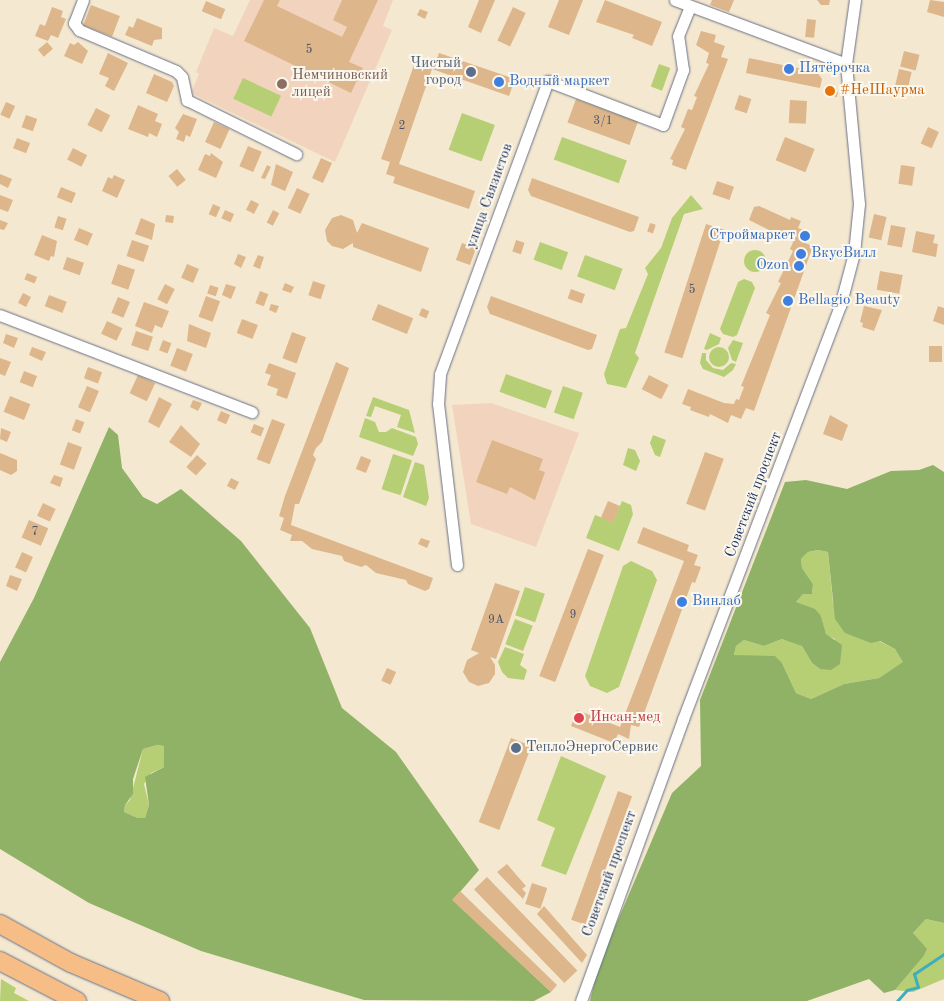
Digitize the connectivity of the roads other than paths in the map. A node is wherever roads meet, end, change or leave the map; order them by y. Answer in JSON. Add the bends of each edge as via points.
{"nodes":[{"id":1,"x":83,"y":0,"type":"edge"},
{"id":2,"x":675,"y":0,"type":"edge"},
{"id":3,"x":855,"y":0,"type":"edge"},
{"id":4,"x":690,"y":6,"type":"junction"},
{"id":5,"x":846,"y":64,"type":"junction"},
{"id":6,"x":296,"y":154,"type":"dead end"},
{"id":7,"x":0,"y":314,"type":"edge"},
{"id":8,"x":252,"y":412,"type":"dead end"},
{"id":9,"x":457,"y":565,"type":"dead end"},
{"id":10,"x":0,"y":924,"type":"edge"},
{"id":11,"x":0,"y":961,"type":"edge"},
{"id":12,"x":77,"y":1001,"type":"edge"},
{"id":13,"x":160,"y":1001,"type":"edge"},
{"id":14,"x":581,"y":1001,"type":"edge"}],
"edges":[{"from":1,"to":6,"type":"street","via":[[75,19],[76,27],[176,71],[182,77],[187,100]]},
{"from":2,"to":4,"type":"street"},
{"from":3,"to":5,"type":"street","name":"Советский проспект"},
{"from":4,"to":5,"type":"street"},
{"from":4,"to":9,"type":"street","name":"улица Связистов","via":[[678,36],[683,70],[663,126],[548,81],[440,374],[438,404]]},
{"from":5,"to":14,"type":"street","name":"Советский проспект","via":[[859,204],[854,253],[840,306],[683,719]]},
{"from":7,"to":8,"type":"street"},
{"from":10,"to":13,"type":"highway","via":[[71,963]]},
{"from":11,"to":12,"type":"highway"}]}
